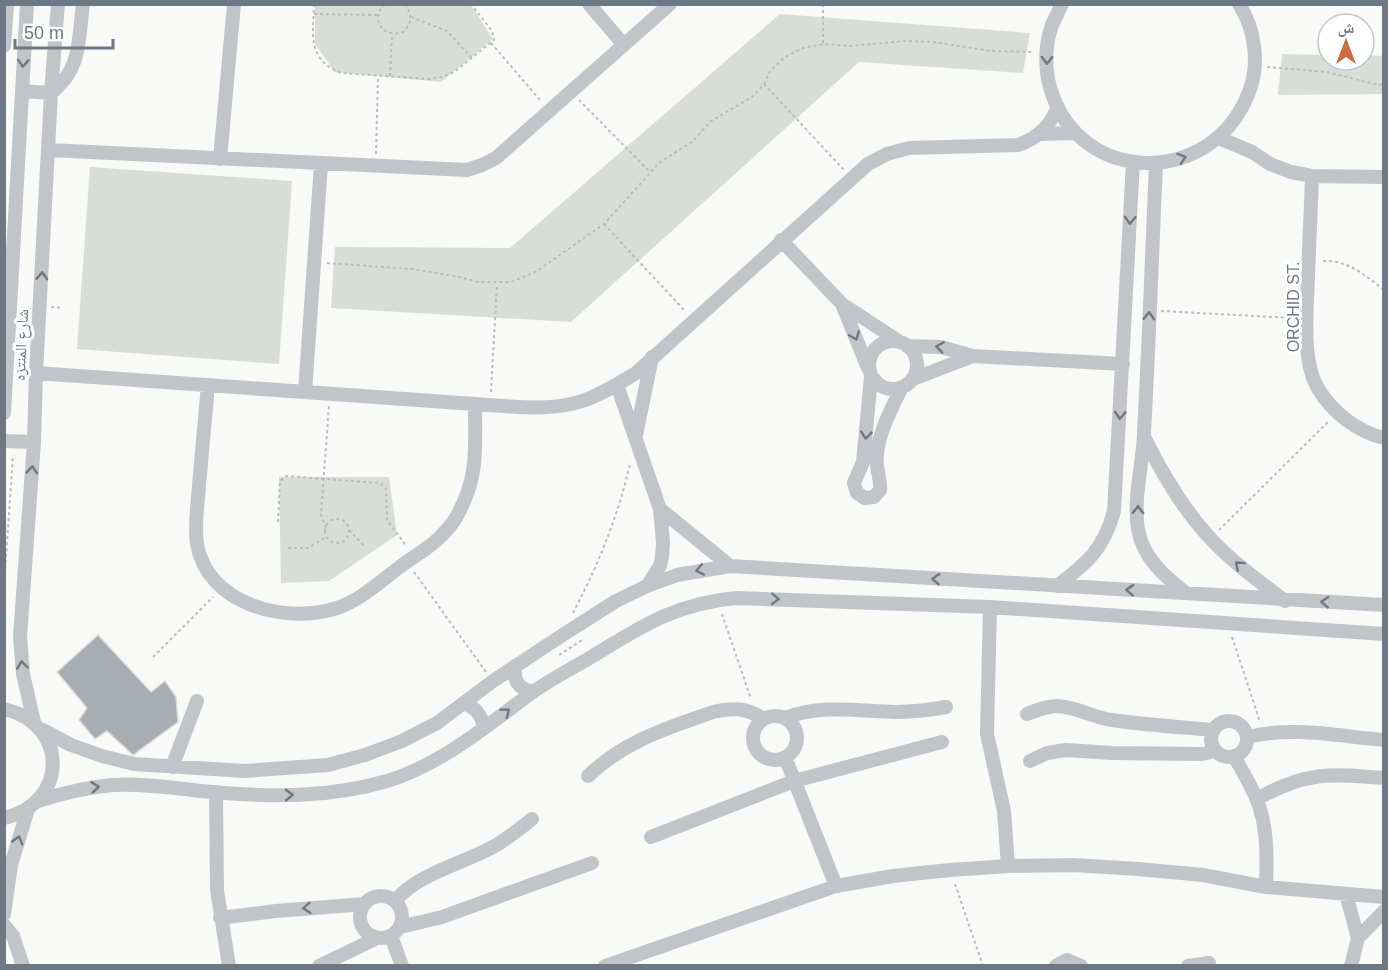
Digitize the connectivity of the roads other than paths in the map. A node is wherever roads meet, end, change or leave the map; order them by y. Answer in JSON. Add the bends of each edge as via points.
{"nodes":[{"id":1,"x":7,"y":4,"type":"edge"},
{"id":2,"x":27,"y":4,"type":"edge"},
{"id":3,"x":58,"y":4,"type":"edge"},
{"id":4,"x":83,"y":4,"type":"edge"},
{"id":5,"x":234,"y":4,"type":"edge"},
{"id":6,"x":589,"y":4,"type":"edge"},
{"id":7,"x":669,"y":4,"type":"edge"},
{"id":8,"x":1062,"y":4,"type":"edge"},
{"id":9,"x":1241,"y":6,"type":"edge"},
{"id":10,"x":5,"y":35,"type":"edge"},
{"id":11,"x":623,"y":45,"type":"junction"},
{"id":12,"x":4,"y":46,"type":"edge"},
{"id":13,"x":22,"y":91,"type":"junction"},
{"id":14,"x":51,"y":93,"type":"junction"},
{"id":15,"x":1058,"y":107,"type":"junction"},
{"id":16,"x":1232,"y":124,"type":"junction"},
{"id":17,"x":1076,"y":133,"type":"junction"},
{"id":18,"x":1040,"y":134,"type":"junction"},
{"id":19,"x":1219,"y":138,"type":"junction"},
{"id":20,"x":49,"y":150,"type":"junction"},
{"id":21,"x":1252,"y":152,"type":"junction"},
{"id":22,"x":220,"y":159,"type":"junction"},
{"id":23,"x":1133,"y":162,"type":"junction"},
{"id":24,"x":1156,"y":163,"type":"junction"},
{"id":25,"x":321,"y":164,"type":"junction"},
{"id":26,"x":1312,"y":176,"type":"junction"},
{"id":27,"x":1383,"y":177,"type":"edge"},
{"id":28,"x":782,"y":240,"type":"junction"},
{"id":29,"x":842,"y":303,"type":"junction"},
{"id":30,"x":904,"y":344,"type":"junction"},
{"id":31,"x":973,"y":356,"type":"junction"},
{"id":32,"x":652,"y":357,"type":"junction"},
{"id":33,"x":1123,"y":364,"type":"junction"},
{"id":34,"x":36,"y":373,"type":"junction"},
{"id":35,"x":870,"y":373,"type":"junction"},
{"id":36,"x":907,"y":383,"type":"junction"},
{"id":37,"x":208,"y":385,"type":"junction"},
{"id":38,"x":617,"y":385,"type":"junction"},
{"id":39,"x":305,"y":392,"type":"junction"},
{"id":40,"x":475,"y":404,"type":"junction"},
{"id":41,"x":4,"y":413,"type":"edge"},
{"id":42,"x":635,"y":437,"type":"junction"},
{"id":43,"x":1144,"y":437,"type":"junction"},
{"id":44,"x":1383,"y":438,"type":"edge"},
{"id":45,"x":4,"y":441,"type":"edge"},
{"id":46,"x":34,"y":442,"type":"junction"},
{"id":47,"x":660,"y":509,"type":"junction"},
{"id":48,"x":730,"y":566,"type":"junction"},
{"id":49,"x":647,"y":585,"type":"junction"},
{"id":50,"x":1057,"y":586,"type":"junction"},
{"id":51,"x":1186,"y":593,"type":"junction"},
{"id":52,"x":1285,"y":601,"type":"junction"},
{"id":53,"x":1383,"y":605,"type":"edge"},
{"id":54,"x":990,"y":607,"type":"junction"},
{"id":55,"x":1383,"y":634,"type":"edge"},
{"id":56,"x":515,"y":666,"type":"junction"},
{"id":57,"x":533,"y":692,"type":"junction"},
{"id":58,"x":197,"y":700,"type":"dead end"},
{"id":59,"x":464,"y":703,"type":"junction"},
{"id":60,"x":946,"y":707,"type":"dead end"},
{"id":61,"x":4,"y":709,"type":"edge"},
{"id":62,"x":1028,"y":714,"type":"dead end"},
{"id":63,"x":760,"y":716,"type":"junction"},
{"id":64,"x":785,"y":718,"type":"junction"},
{"id":65,"x":38,"y":725,"type":"junction"},
{"id":66,"x":484,"y":728,"type":"junction"},
{"id":67,"x":1214,"y":730,"type":"junction"},
{"id":68,"x":1247,"y":737,"type":"junction"},
{"id":69,"x":1383,"y":740,"type":"edge"},
{"id":70,"x":942,"y":742,"type":"dead end"},
{"id":71,"x":1216,"y":751,"type":"junction"},
{"id":72,"x":1234,"y":756,"type":"junction"},
{"id":73,"x":785,"y":757,"type":"junction"},
{"id":74,"x":1030,"y":761,"type":"dead end"},
{"id":75,"x":172,"y":767,"type":"junction"},
{"id":76,"x":588,"y":776,"type":"dead end"},
{"id":77,"x":1383,"y":778,"type":"edge"},
{"id":78,"x":794,"y":781,"type":"junction"},
{"id":79,"x":216,"y":792,"type":"junction"},
{"id":80,"x":1257,"y":799,"type":"junction"},
{"id":81,"x":33,"y":805,"type":"junction"},
{"id":82,"x":4,"y":818,"type":"edge"},
{"id":83,"x":532,"y":819,"type":"dead end"},
{"id":84,"x":651,"y":837,"type":"dead end"},
{"id":85,"x":592,"y":863,"type":"dead end"},
{"id":86,"x":1008,"y":866,"type":"junction"},
{"id":87,"x":836,"y":886,"type":"junction"},
{"id":88,"x":1266,"y":887,"type":"junction"},
{"id":89,"x":1346,"y":894,"type":"junction"},
{"id":90,"x":1383,"y":897,"type":"edge"},
{"id":91,"x":395,"y":901,"type":"junction"},
{"id":92,"x":365,"y":904,"type":"junction"},
{"id":93,"x":1383,"y":911,"type":"edge"},
{"id":94,"x":4,"y":914,"type":"edge"},
{"id":95,"x":220,"y":918,"type":"junction"},
{"id":96,"x":4,"y":925,"type":"edge"},
{"id":97,"x":389,"y":934,"type":"junction"},
{"id":98,"x":1358,"y":938,"type":"junction"},
{"id":99,"x":1209,"y":963,"type":"dead end"},
{"id":100,"x":614,"y":964,"type":"edge"},
{"id":101,"x":23,"y":966,"type":"edge"},
{"id":102,"x":229,"y":966,"type":"edge"},
{"id":103,"x":319,"y":966,"type":"edge"},
{"id":104,"x":402,"y":966,"type":"edge"},
{"id":105,"x":1056,"y":966,"type":"edge"},
{"id":106,"x":1081,"y":966,"type":"edge"},
{"id":107,"x":1188,"y":966,"type":"edge"},
{"id":108,"x":1351,"y":966,"type":"edge"}],
"edges":[{"from":1,"to":10,"type":"street"},
{"from":2,"to":13,"type":"street","name":"شارع المنتزه","one_way":true},
{"from":3,"to":14,"type":"street","name":"شارع المنتزه"},
{"from":4,"to":14,"type":"street","via":[[72,70]]},
{"from":5,"to":22,"type":"street"},
{"from":6,"to":11,"type":"street"},
{"from":7,"to":11,"type":"street"},
{"from":8,"to":15,"type":"street","one_way":true,"via":[[1046,52],[1050,90]]},
{"from":9,"to":16,"type":"street","via":[[1250,26],[1255,66],[1248,97]]},
{"from":10,"to":12,"type":"street"},
{"from":11,"to":25,"type":"street","via":[[496,158],[482,165],[451,170]]},
{"from":13,"to":14,"type":"street"},
{"from":13,"to":41,"type":"street","name":"شارع المنتزه"},
{"from":14,"to":20,"type":"street","name":"شارع المنتزه"},
{"from":15,"to":17,"type":"street"},
{"from":15,"to":18,"type":"street"},
{"from":16,"to":19,"type":"street"},
{"from":16,"to":21,"type":"street"},
{"from":17,"to":18,"type":"street"},
{"from":17,"to":23,"type":"street","via":[[1102,151]]},
{"from":18,"to":28,"type":"street","via":[[1018,145],[909,148],[888,154],[851,177]]},
{"from":19,"to":21,"type":"street"},
{"from":24,"to":19,"type":"street","one_way":true,"via":[[1190,155]]},
{"from":20,"to":22,"type":"street"},
{"from":34,"to":20,"type":"street","name":"شارع المنتزه","one_way":true},
{"from":21,"to":26,"type":"street","via":[[1280,168]]},
{"from":22,"to":25,"type":"street"},
{"from":23,"to":24,"type":"street"},
{"from":23,"to":33,"type":"street","one_way":true},
{"from":43,"to":24,"type":"street","one_way":true},
{"from":25,"to":39,"type":"street"},
{"from":26,"to":27,"type":"street"},
{"from":26,"to":44,"type":"street","name":"ORCHID ST.","via":[[1307,319],[1310,365],[1318,389],[1337,412],[1355,426]]},
{"from":28,"to":29,"type":"street"},
{"from":28,"to":32,"type":"street"},
{"from":29,"to":30,"type":"street"},
{"from":29,"to":35,"type":"street","one_way":true},
{"from":31,"to":30,"type":"street","one_way":true,"via":[[940,347]]},
{"from":30,"to":35,"type":"street","via":[[884,342],[877,347],[869,361]]},
{"from":30,"to":36,"type":"street","via":[[916,357],[916,372]]},
{"from":31,"to":33,"type":"street"},
{"from":31,"to":36,"type":"street"},
{"from":32,"to":38,"type":"street"},
{"from":32,"to":42,"type":"street"},
{"from":33,"to":50,"type":"street","one_way":true,"via":[[1114,511],[1109,529],[1089,561]]},
{"from":34,"to":37,"type":"street"},
{"from":34,"to":46,"type":"street","name":"شارع المنتزه"},
{"from":35,"to":36,"type":"street","via":[[885,388]]},
{"from":35,"to":36,"type":"street","one_way":true,"via":[[870,464],[884,425]]},
{"from":37,"to":39,"type":"street"},
{"from":37,"to":40,"type":"street","via":[[197,544],[207,568],[222,588],[265,610],[289,614],[337,608],[358,598],[441,536],[468,494],[475,469]]},
{"from":38,"to":40,"type":"street","via":[[595,398],[569,406]]},
{"from":38,"to":42,"type":"street"},
{"from":39,"to":40,"type":"street"},
{"from":42,"to":47,"type":"street"},
{"from":51,"to":43,"type":"street","one_way":true,"via":[[1154,565],[1138,529]]},
{"from":52,"to":43,"type":"street","one_way":true,"via":[[1210,538],[1184,507]]},
{"from":45,"to":46,"type":"street"},
{"from":65,"to":46,"type":"street","name":"شارع المنتزه","one_way":true,"via":[[24,682],[20,649]]},
{"from":47,"to":48,"type":"street"},
{"from":47,"to":49,"type":"street","via":[[662,557]]},
{"from":48,"to":49,"type":"street","one_way":true,"via":[[694,571]]},
{"from":50,"to":48,"type":"street","one_way":true},
{"from":49,"to":56,"type":"street"},
{"from":51,"to":50,"type":"street","one_way":true},
{"from":51,"to":52,"type":"street"},
{"from":53,"to":52,"type":"street","one_way":true},
{"from":54,"to":55,"type":"street"},
{"from":57,"to":54,"type":"street","one_way":true,"via":[[659,617],[717,599]]},
{"from":54,"to":86,"type":"street","via":[[987,734],[1004,811]]},
{"from":56,"to":57,"type":"street","via":[[517,684]]},
{"from":56,"to":59,"type":"street"},
{"from":66,"to":57,"type":"street","one_way":true},
{"from":58,"to":75,"type":"street"},
{"from":59,"to":66,"type":"street","via":[[478,712]]},
{"from":59,"to":75,"type":"street","via":[[402,741],[328,765],[245,771]]},
{"from":60,"to":64,"type":"street","via":[[897,712],[818,709]]},
{"from":61,"to":65,"type":"street","via":[[19,712]]},
{"from":62,"to":67,"type":"street","via":[[1056,706],[1111,720]]},
{"from":63,"to":64,"type":"street"},
{"from":63,"to":73,"type":"street","via":[[754,731],[756,748],[768,759]]},
{"from":63,"to":76,"type":"street","via":[[741,708],[727,708],[644,737],[614,754]]},
{"from":64,"to":73,"type":"street","via":[[797,734],[795,748]]},
{"from":65,"to":75,"type":"street","via":[[71,745],[102,756]]},
{"from":65,"to":81,"type":"street","name":"شارع المنتزه","via":[[49,743],[52,774],[47,788]]},
{"from":79,"to":66,"type":"street","one_way":true,"via":[[283,795],[355,789],[390,780],[422,765]]},
{"from":67,"to":68,"type":"street","via":[[1222,722],[1233,721],[1243,727]]},
{"from":67,"to":71,"type":"street","via":[[1212,741]]},
{"from":68,"to":69,"type":"street","via":[[1298,731]]},
{"from":68,"to":72,"type":"street","via":[[1242,751]]},
{"from":70,"to":78,"type":"street"},
{"from":71,"to":72,"type":"street"},
{"from":71,"to":74,"type":"street","via":[[1202,754],[1066,750]]},
{"from":72,"to":80,"type":"street"},
{"from":73,"to":78,"type":"street"},
{"from":77,"to":80,"type":"street","via":[[1318,775],[1276,788]]},
{"from":78,"to":84,"type":"street"},
{"from":78,"to":87,"type":"street"},
{"from":81,"to":79,"type":"street","one_way":true,"via":[[72,791],[115,785]]},
{"from":79,"to":95,"type":"street","via":[[215,862]]},
{"from":80,"to":88,"type":"street","via":[[1264,827]]},
{"from":81,"to":82,"type":"street"},
{"from":94,"to":81,"type":"street","one_way":true,"via":[[11,865]]},
{"from":83,"to":91,"type":"street","via":[[491,849],[412,885]]},
{"from":85,"to":97,"type":"street"},
{"from":86,"to":87,"type":"street","via":[[893,876]]},
{"from":86,"to":88,"type":"street","via":[[1138,869],[1203,875]]},
{"from":87,"to":100,"type":"street"},
{"from":88,"to":89,"type":"street"},
{"from":89,"to":90,"type":"street"},
{"from":89,"to":98,"type":"street"},
{"from":91,"to":92,"type":"street","via":[[376,897]]},
{"from":91,"to":97,"type":"street","via":[[402,913]]},
{"from":92,"to":95,"type":"street","one_way":true},
{"from":92,"to":97,"type":"street","via":[[361,910],[365,930]]},
{"from":93,"to":98,"type":"street"},
{"from":95,"to":102,"type":"street"},
{"from":96,"to":101,"type":"street","via":[[20,951]]},
{"from":97,"to":103,"type":"street"},
{"from":97,"to":104,"type":"street"},
{"from":98,"to":108,"type":"street"},
{"from":99,"to":107,"type":"street"},
{"from":105,"to":106,"type":"street","via":[[1067,960]]}]}
